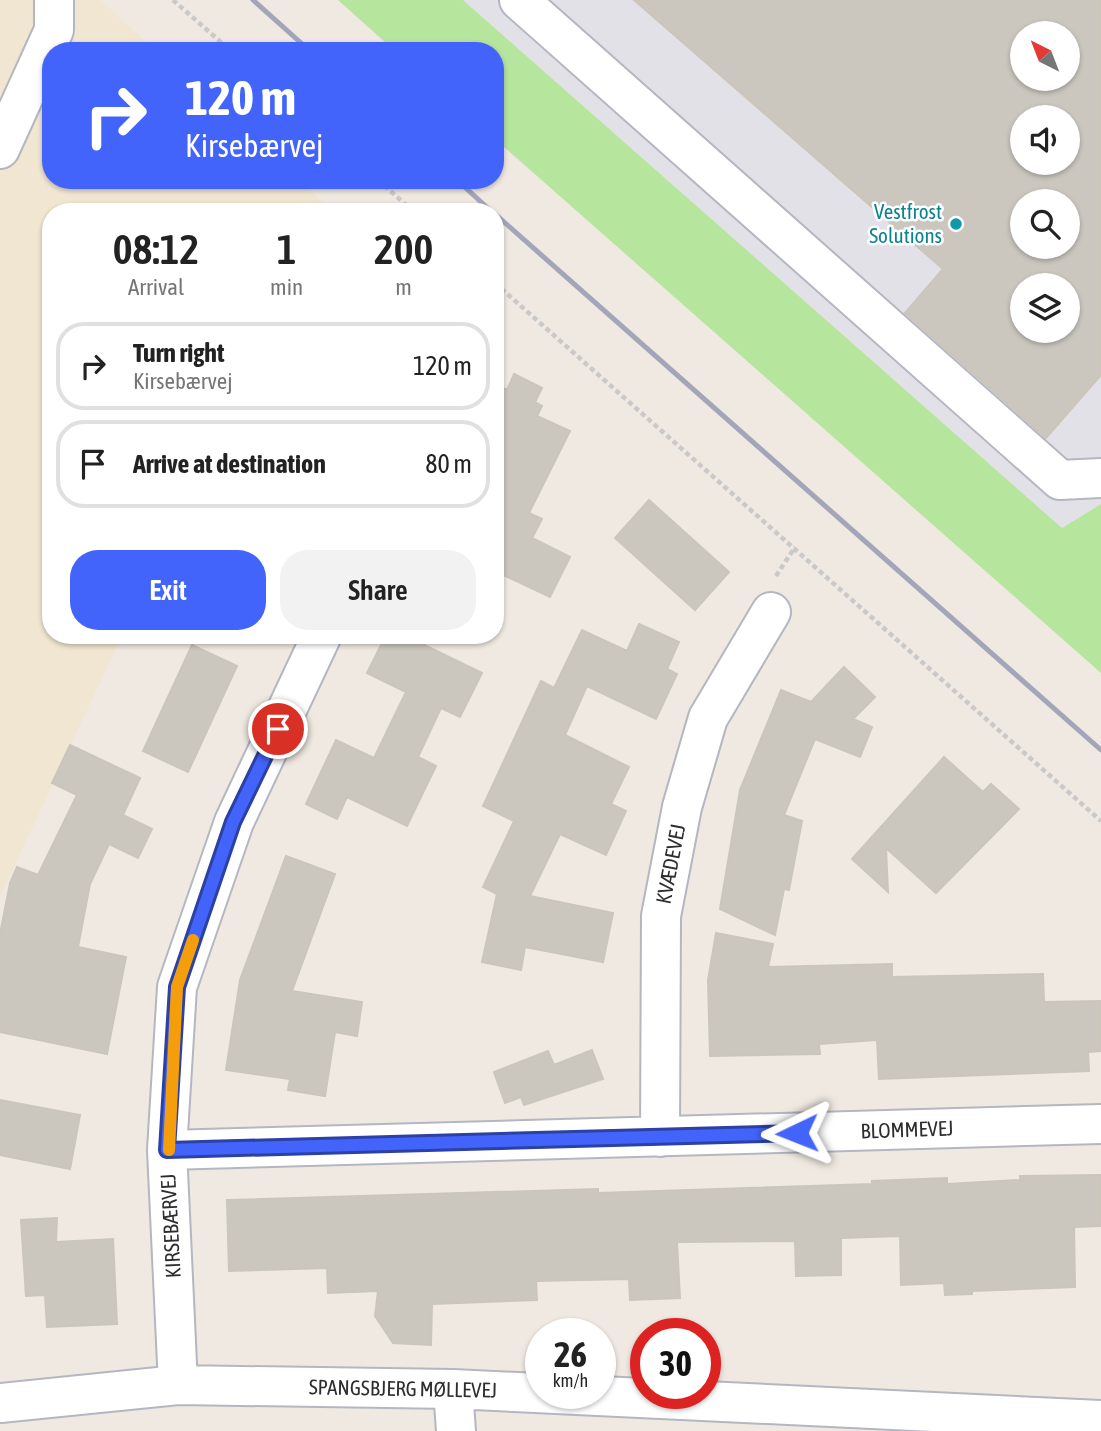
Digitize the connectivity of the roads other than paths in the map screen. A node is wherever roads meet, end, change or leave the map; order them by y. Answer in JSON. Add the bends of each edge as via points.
{"nodes":[{"id":1,"x":54,"y":0,"type":"edge"},
{"id":2,"x":519,"y":0,"type":"edge"},
{"id":3,"x":45,"y":42,"type":"edge"},
{"id":4,"x":42,"y":46,"type":"edge"},
{"id":5,"x":14,"y":82,"type":"edge"},
{"id":6,"x":0,"y":149,"type":"edge"},
{"id":7,"x":1101,"y":478,"type":"edge"},
{"id":8,"x":771,"y":612,"type":"dead end"},
{"id":9,"x":318,"y":644,"type":"edge"},
{"id":10,"x":1101,"y":1124,"type":"edge"},
{"id":11,"x":660,"y":1137,"type":"junction"},
{"id":12,"x":167,"y":1150,"type":"junction"},
{"id":13,"x":178,"y":1385,"type":"junction"},
{"id":14,"x":453,"y":1389,"type":"junction"},
{"id":15,"x":0,"y":1403,"type":"edge"},
{"id":16,"x":1101,"y":1420,"type":"edge"},
{"id":17,"x":456,"y":1431,"type":"edge"}],
"edges":[{"from":1,"to":3,"type":"street","via":[[54,30]]},
{"from":2,"to":7,"type":"street","via":[[1060,480]]},
{"from":4,"to":5,"type":"street"},
{"from":5,"to":6,"type":"street"},
{"from":8,"to":11,"type":"street","name":"KVÆDEVEJ","via":[[708,719],[682,807],[661,916]]},
{"from":9,"to":12,"type":"street","name":"KIRSEBÆRVEJ","via":[[233,822],[177,987]]},
{"from":10,"to":11,"type":"street","name":"BLOMMEVEJ"},
{"from":11,"to":12,"type":"street","name":"BLOMMEVEJ"},
{"from":12,"to":13,"type":"street","name":"KIRSEBÆRVEJ"},
{"from":13,"to":14,"type":"street","name":"SPANGSBJERG MØLLEVEJ"},
{"from":13,"to":15,"type":"street","name":"SPANGSBJERG MØLLEVEJ"},
{"from":14,"to":16,"type":"street","name":"SPANGSBJERG MØLLEVEJ"},
{"from":14,"to":17,"type":"street"}]}
